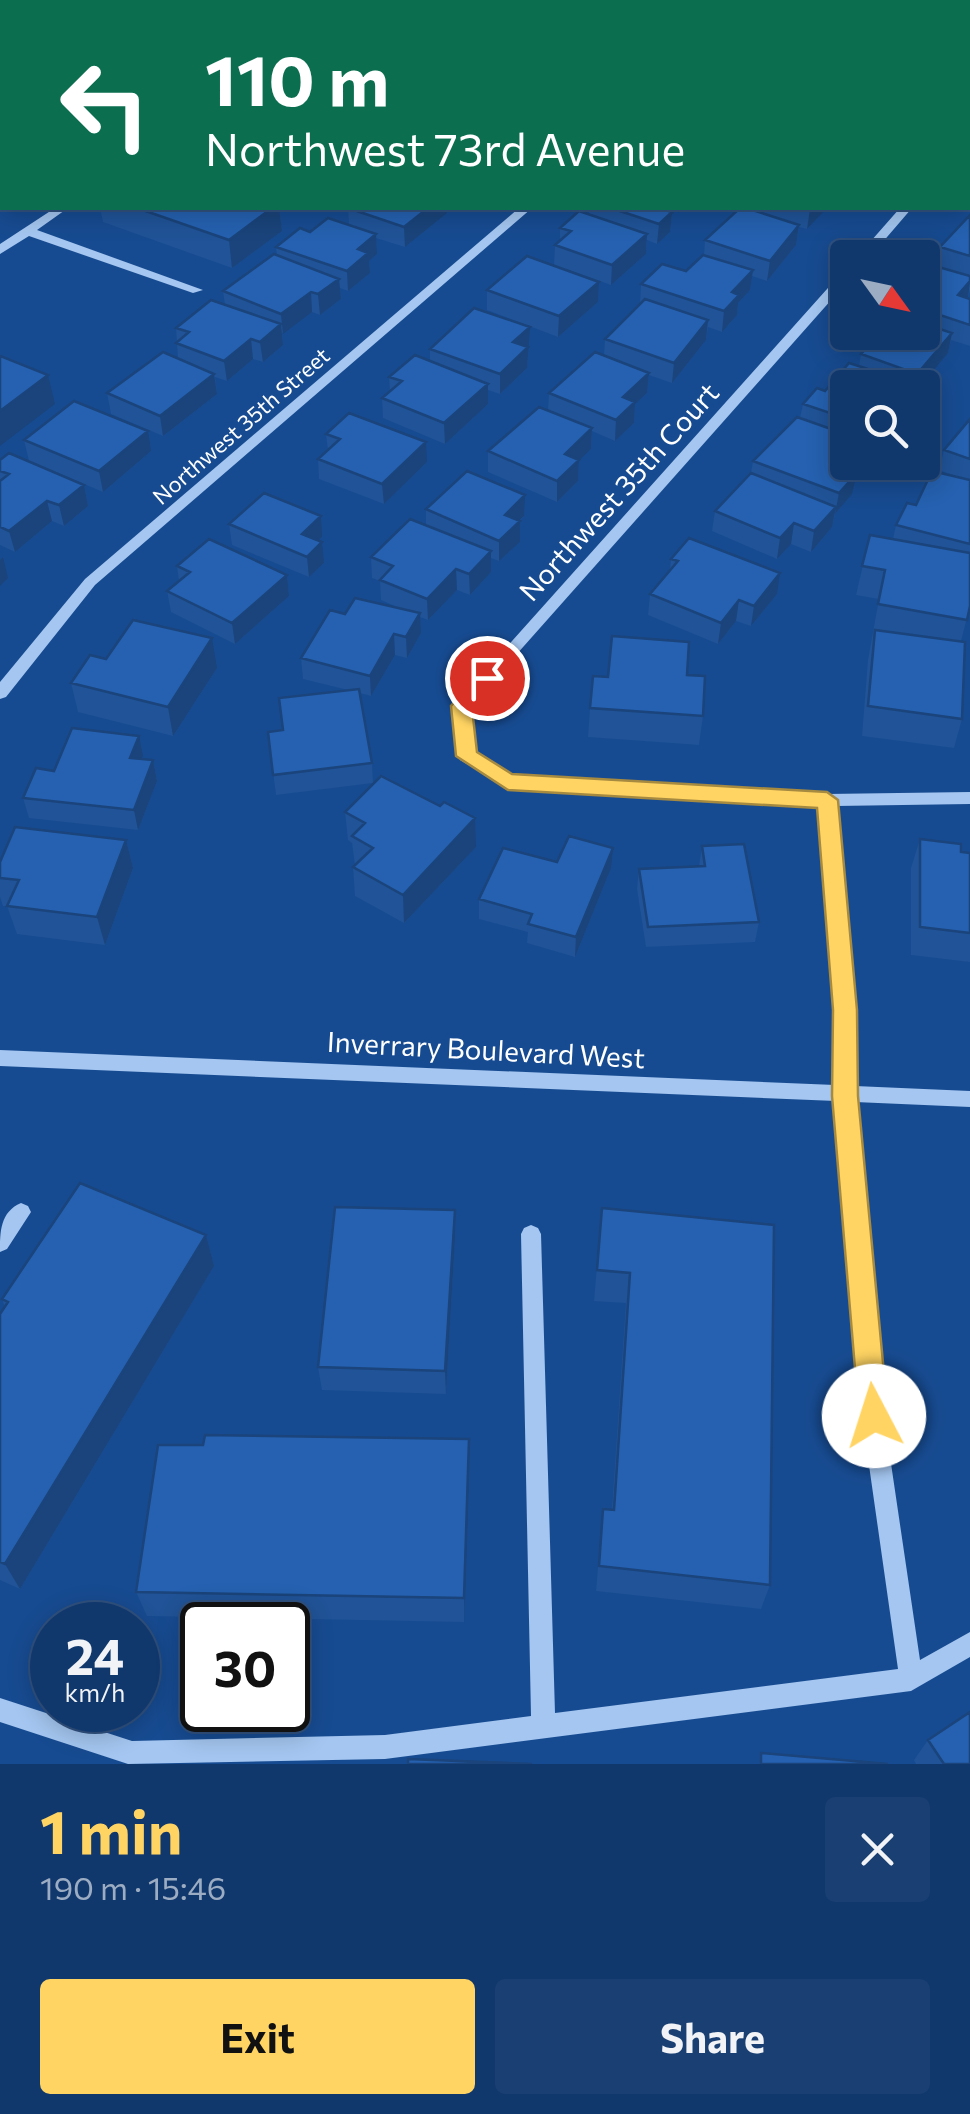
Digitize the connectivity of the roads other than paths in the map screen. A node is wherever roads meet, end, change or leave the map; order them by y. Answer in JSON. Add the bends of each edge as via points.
{"nodes":[{"id":1,"x":59,"y":210,"type":"edge"},
{"id":2,"x":524,"y":210,"type":"edge"},
{"id":3,"x":904,"y":210,"type":"edge"},
{"id":4,"x":27,"y":231,"type":"junction"},
{"id":5,"x":878,"y":240,"type":"edge"},
{"id":6,"x":0,"y":250,"type":"edge"},
{"id":7,"x":197,"y":290,"type":"dead end"},
{"id":8,"x":830,"y":294,"type":"edge"},
{"id":9,"x":0,"y":693,"type":"edge"},
{"id":10,"x":970,"y":798,"type":"edge"},
{"id":11,"x":827,"y":800,"type":"junction"},
{"id":12,"x":0,"y":1058,"type":"edge"},
{"id":13,"x":845,"y":1096,"type":"junction"},
{"id":14,"x":970,"y":1099,"type":"edge"},
{"id":15,"x":21,"y":1212,"type":"dead end"},
{"id":16,"x":531,"y":1234,"type":"dead end"},
{"id":17,"x":0,"y":1242,"type":"edge"},
{"id":18,"x":970,"y":1644,"type":"edge"},
{"id":19,"x":910,"y":1679,"type":"junction"},
{"id":20,"x":0,"y":1710,"type":"edge"},
{"id":21,"x":542,"y":1727,"type":"junction"}],
"edges":[{"from":1,"to":4,"type":"street"},
{"from":2,"to":9,"type":"street","name":"Northwest 35th Street","via":[[90,582]]},
{"from":3,"to":5,"type":"street"},
{"from":4,"to":6,"type":"street"},
{"from":4,"to":7,"type":"street"},
{"from":8,"to":11,"type":"street","name":"Northwest 35th Court","via":[[461,706],[466,756],[508,782]]},
{"from":10,"to":11,"type":"street"},
{"from":11,"to":13,"type":"street","via":[[845,1010]]},
{"from":12,"to":13,"type":"street","name":"Inverrary Boulevard West"},
{"from":13,"to":14,"type":"street","name":"Inverrary Boulevard West"},
{"from":13,"to":19,"type":"street","via":[[874,1416]]},
{"from":15,"to":17,"type":"street"},
{"from":16,"to":21,"type":"street"},
{"from":18,"to":19,"type":"street"},
{"from":19,"to":21,"type":"street"},
{"from":20,"to":21,"type":"street","via":[[132,1753],[385,1747]]}]}
